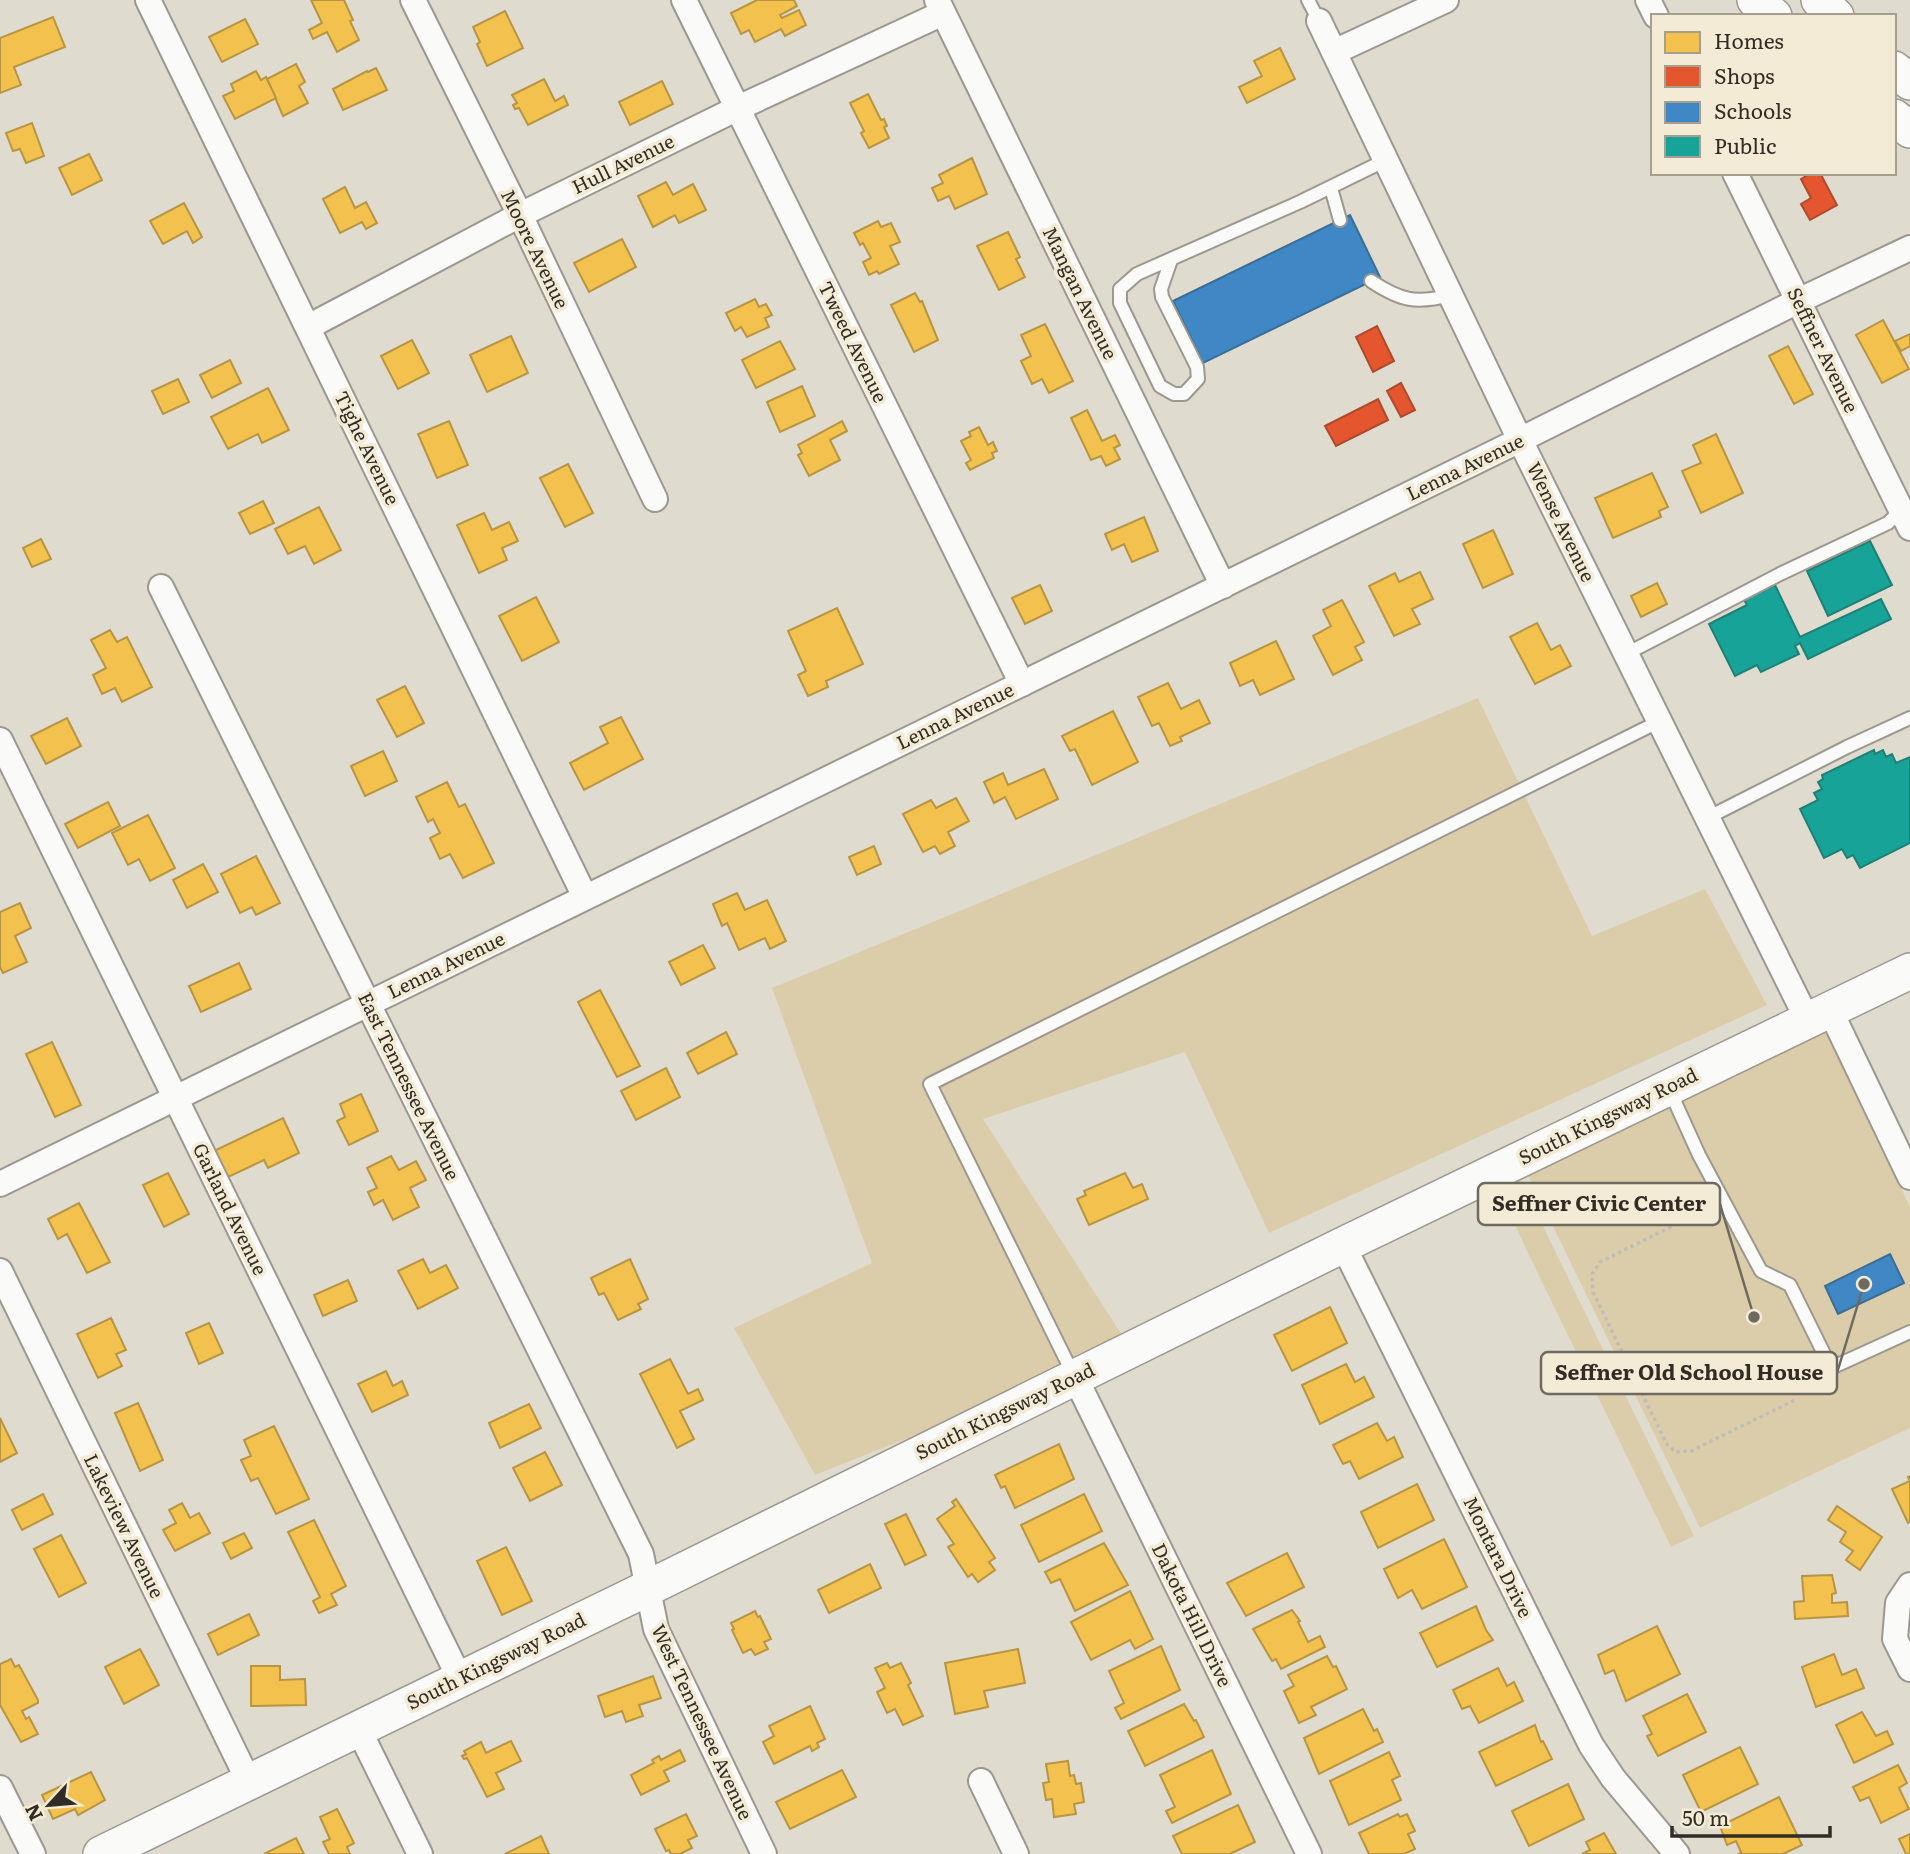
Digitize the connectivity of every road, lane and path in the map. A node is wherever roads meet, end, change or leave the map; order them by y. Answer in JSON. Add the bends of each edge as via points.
{"nodes":[{"id":1,"x":148,"y":0,"type":"edge"},
{"id":2,"x":413,"y":0,"type":"edge"},
{"id":3,"x":684,"y":0,"type":"edge"},
{"id":4,"x":1446,"y":0,"type":"edge"},
{"id":5,"x":1755,"y":0,"type":"edge"},
{"id":6,"x":1819,"y":0,"type":"edge"},
{"id":7,"x":940,"y":7,"type":"edge"},
{"id":8,"x":1314,"y":11,"type":"edge"},
{"id":9,"x":1772,"y":14,"type":"edge"},
{"id":10,"x":1834,"y":14,"type":"edge"},
{"id":11,"x":1334,"y":52,"type":"junction"},
{"id":12,"x":1896,"y":70,"type":"edge"},
{"id":13,"x":1910,"y":82,"type":"edge"},
{"id":14,"x":738,"y":108,"type":"junction"},
{"id":15,"x":1896,"y":119,"type":"edge"},
{"id":16,"x":1910,"y":130,"type":"edge"},
{"id":17,"x":1386,"y":160,"type":"junction"},
{"id":18,"x":1736,"y":175,"type":"edge"},
{"id":19,"x":1331,"y":188,"type":"junction"},
{"id":20,"x":520,"y":215,"type":"junction"},
{"id":21,"x":1340,"y":220,"type":"dead end"},
{"id":22,"x":1910,"y":248,"type":"edge"},
{"id":23,"x":1171,"y":260,"type":"junction"},
{"id":24,"x":1371,"y":281,"type":"dead end"},
{"id":25,"x":1451,"y":295,"type":"junction"},
{"id":26,"x":1798,"y":300,"type":"junction"},
{"id":27,"x":308,"y":327,"type":"junction"},
{"id":28,"x":1520,"y":440,"type":"junction"},
{"id":29,"x":655,"y":499,"type":"dead end"},
{"id":30,"x":1907,"y":515,"type":"edge"},
{"id":31,"x":1223,"y":586,"type":"junction"},
{"id":32,"x":161,"y":587,"type":"dead end"},
{"id":33,"x":1626,"y":654,"type":"junction"},
{"id":34,"x":1022,"y":684,"type":"junction"},
{"id":35,"x":1910,"y":718,"type":"edge"},
{"id":36,"x":1660,"y":722,"type":"junction"},
{"id":37,"x":0,"y":740,"type":"edge"},
{"id":38,"x":1707,"y":818,"type":"junction"},
{"id":39,"x":584,"y":897,"type":"junction"},
{"id":40,"x":1910,"y":971,"type":"edge"},
{"id":41,"x":368,"y":1004,"type":"junction"},
{"id":42,"x":1819,"y":1015,"type":"junction"},
{"id":43,"x":1668,"y":1087,"type":"junction"},
{"id":44,"x":175,"y":1098,"type":"junction"},
{"id":45,"x":1910,"y":1177,"type":"edge"},
{"id":46,"x":0,"y":1184,"type":"edge"},
{"id":47,"x":1723,"y":1201,"type":"junction"},
{"id":48,"x":1343,"y":1245,"type":"junction"},
{"id":49,"x":0,"y":1271,"type":"edge"},
{"id":50,"x":1910,"y":1332,"type":"edge"},
{"id":51,"x":1074,"y":1377,"type":"junction"},
{"id":52,"x":1797,"y":1398,"type":"dead end"},
{"id":53,"x":1910,"y":1586,"type":"edge"},
{"id":54,"x":648,"y":1588,"type":"junction"},
{"id":55,"x":1910,"y":1669,"type":"edge"},
{"id":56,"x":460,"y":1679,"type":"junction"},
{"id":57,"x":358,"y":1728,"type":"junction"},
{"id":58,"x":981,"y":1781,"type":"dead end"},
{"id":59,"x":249,"y":1782,"type":"junction"},
{"id":60,"x":0,"y":1788,"type":"edge"},
{"id":61,"x":33,"y":1854,"type":"edge"},
{"id":62,"x":101,"y":1854,"type":"edge"},
{"id":63,"x":420,"y":1854,"type":"edge"},
{"id":64,"x":764,"y":1854,"type":"edge"},
{"id":65,"x":1016,"y":1854,"type":"edge"},
{"id":66,"x":1309,"y":1854,"type":"edge"},
{"id":67,"x":1677,"y":1854,"type":"edge"}],
"edges":[{"from":1,"to":27,"type":"street","name":"Tighe Avenue"},
{"from":2,"to":20,"type":"street","name":"Moore Avenue"},
{"from":3,"to":14,"type":"street","name":"Tweed Avenue"},
{"from":4,"to":11,"type":"street"},
{"from":5,"to":9,"type":"street"},
{"from":6,"to":10,"type":"street"},
{"from":7,"to":14,"type":"street","name":"Hull Avenue"},
{"from":7,"to":31,"type":"street","name":"Mangan Avenue"},
{"from":8,"to":11,"type":"street","name":"Wense Avenue"},
{"from":11,"to":17,"type":"street","name":"Wense Avenue"},
{"from":12,"to":13,"type":"street"},
{"from":14,"to":20,"type":"street","name":"Hull Avenue"},
{"from":14,"to":34,"type":"street","name":"Tweed Avenue"},
{"from":15,"to":16,"type":"street"},
{"from":17,"to":19,"type":"lane"},
{"from":17,"to":25,"type":"street","name":"Wense Avenue"},
{"from":18,"to":26,"type":"street","name":"Seffner Avenue"},
{"from":19,"to":21,"type":"lane"},
{"from":19,"to":23,"type":"lane"},
{"from":20,"to":27,"type":"street","name":"Hull Avenue"},
{"from":20,"to":29,"type":"street","name":"Moore Avenue"},
{"from":22,"to":26,"type":"street","name":"Lenna Avenue"},
{"from":23,"to":23,"type":"lane","via":[[1128,280],[1120,289],[1120,303],[1160,386],[1184,394],[1198,379],[1197,367],[1162,297]]},
{"from":24,"to":25,"type":"lane","via":[[1410,301]]},
{"from":25,"to":28,"type":"street","name":"Wense Avenue"},
{"from":26,"to":28,"type":"street","name":"Lenna Avenue"},
{"from":26,"to":30,"type":"street","name":"Seffner Avenue"},
{"from":27,"to":39,"type":"street","name":"Tighe Avenue"},
{"from":28,"to":31,"type":"street","name":"Lenna Avenue"},
{"from":28,"to":33,"type":"street","name":"Wense Avenue"},
{"from":30,"to":33,"type":"lane"},
{"from":31,"to":34,"type":"street","name":"Lenna Avenue"},
{"from":32,"to":41,"type":"street","name":"East Tennessee Avenue"},
{"from":33,"to":36,"type":"street","name":"Wense Avenue"},
{"from":34,"to":39,"type":"street","name":"Lenna Avenue"},
{"from":35,"to":38,"type":"lane"},
{"from":36,"to":38,"type":"street","name":"Wense Avenue"},
{"from":36,"to":51,"type":"lane","via":[[930,1084]]},
{"from":37,"to":44,"type":"street","name":"Garland Avenue"},
{"from":38,"to":42,"type":"street","name":"Wense Avenue"},
{"from":39,"to":41,"type":"street","name":"Lenna Avenue"},
{"from":40,"to":42,"type":"street","name":"South Kingsway Road"},
{"from":41,"to":44,"type":"street","name":"Lenna Avenue"},
{"from":41,"to":54,"type":"street","name":"East Tennessee Avenue","via":[[641,1554]]},
{"from":42,"to":43,"type":"street","name":"South Kingsway Road"},
{"from":42,"to":45,"type":"street","name":"Wense Avenue"},
{"from":43,"to":47,"type":"lane"},
{"from":43,"to":48,"type":"street","name":"South Kingsway Road"},
{"from":44,"to":46,"type":"street","name":"Lenna Avenue"},
{"from":44,"to":56,"type":"street","name":"Garland Avenue"},
{"from":47,"to":50,"type":"lane","via":[[1761,1271],[1790,1285],[1831,1368]]},
{"from":47,"to":52,"type":"path","via":[[1600,1262],[1592,1274],[1593,1293],[1666,1443],[1675,1452],[1690,1451]]},
{"from":48,"to":51,"type":"street","name":"South Kingsway Road"},
{"from":48,"to":67,"type":"street","name":"Montara Drive","via":[[1591,1745],[1612,1778]]},
{"from":49,"to":59,"type":"street","name":"Lakeview Avenue"},
{"from":51,"to":54,"type":"street","name":"South Kingsway Road"},
{"from":51,"to":66,"type":"street","name":"Dakota Hill Drive"},
{"from":53,"to":55,"type":"street","via":[[1898,1603],[1895,1639]]},
{"from":54,"to":56,"type":"street","name":"South Kingsway Road"},
{"from":54,"to":64,"type":"street","name":"West Tennessee Avenue","via":[[656,1629]]},
{"from":56,"to":57,"type":"street","name":"South Kingsway Road"},
{"from":57,"to":59,"type":"street","name":"South Kingsway Road"},
{"from":57,"to":63,"type":"street"},
{"from":58,"to":65,"type":"street"},
{"from":59,"to":62,"type":"street","name":"South Kingsway Road"},
{"from":60,"to":61,"type":"street"}]}
